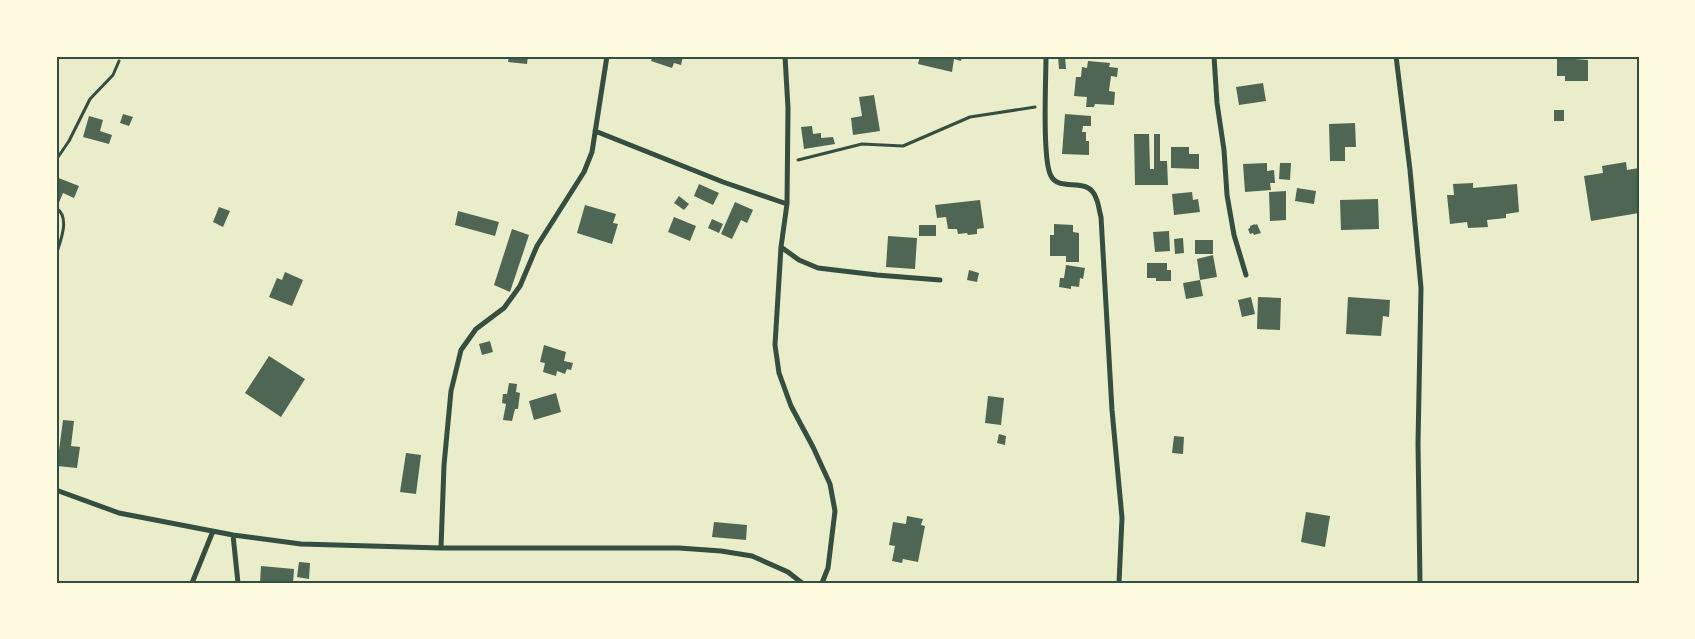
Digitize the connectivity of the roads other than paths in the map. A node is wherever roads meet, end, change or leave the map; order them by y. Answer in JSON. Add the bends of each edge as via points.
{"nodes":[{"id":1,"x":607,"y":56,"type":"edge"},
{"id":2,"x":785,"y":56,"type":"edge"},
{"id":3,"x":1046,"y":56,"type":"edge"},
{"id":4,"x":1214,"y":56,"type":"edge"},
{"id":5,"x":1396,"y":56,"type":"edge"},
{"id":6,"x":596,"y":131,"type":"junction"},
{"id":7,"x":787,"y":204,"type":"junction"},
{"id":8,"x":781,"y":247,"type":"junction"},
{"id":9,"x":1246,"y":275,"type":"dead end"},
{"id":10,"x":940,"y":280,"type":"dead end"},
{"id":11,"x":56,"y":490,"type":"edge"},
{"id":12,"x":213,"y":531,"type":"junction"},
{"id":13,"x":233,"y":535,"type":"junction"},
{"id":14,"x":441,"y":548,"type":"junction"},
{"id":15,"x":192,"y":583,"type":"edge"},
{"id":16,"x":238,"y":583,"type":"edge"},
{"id":17,"x":802,"y":583,"type":"edge"},
{"id":18,"x":822,"y":583,"type":"edge"},
{"id":19,"x":1118,"y":583,"type":"edge"},
{"id":20,"x":1420,"y":583,"type":"edge"}],
"edges":[{"from":1,"to":6,"type":"street"},
{"from":2,"to":7,"type":"street"},
{"from":3,"to":19,"type":"street","via":[[1050,175],[1060,183],[1091,189],[1101,217],[1122,518]]},
{"from":4,"to":9,"type":"street","via":[[1227,195]]},
{"from":5,"to":20,"type":"street","via":[[1421,288]]},
{"from":6,"to":7,"type":"street"},
{"from":6,"to":14,"type":"street","via":[[584,172],[537,246],[520,286],[504,308],[476,329],[461,350],[452,391],[444,465]]},
{"from":7,"to":8,"type":"street"},
{"from":8,"to":10,"type":"street","via":[[818,268]]},
{"from":8,"to":18,"type":"street","via":[[774,345],[779,373],[791,406],[830,484],[835,511],[828,568]]},
{"from":11,"to":12,"type":"street","via":[[119,513]]},
{"from":12,"to":13,"type":"street"},
{"from":12,"to":15,"type":"street"},
{"from":13,"to":14,"type":"street","via":[[301,544]]},
{"from":13,"to":16,"type":"street"},
{"from":14,"to":17,"type":"street","via":[[679,548],[721,551],[752,556],[788,572]]}]}
